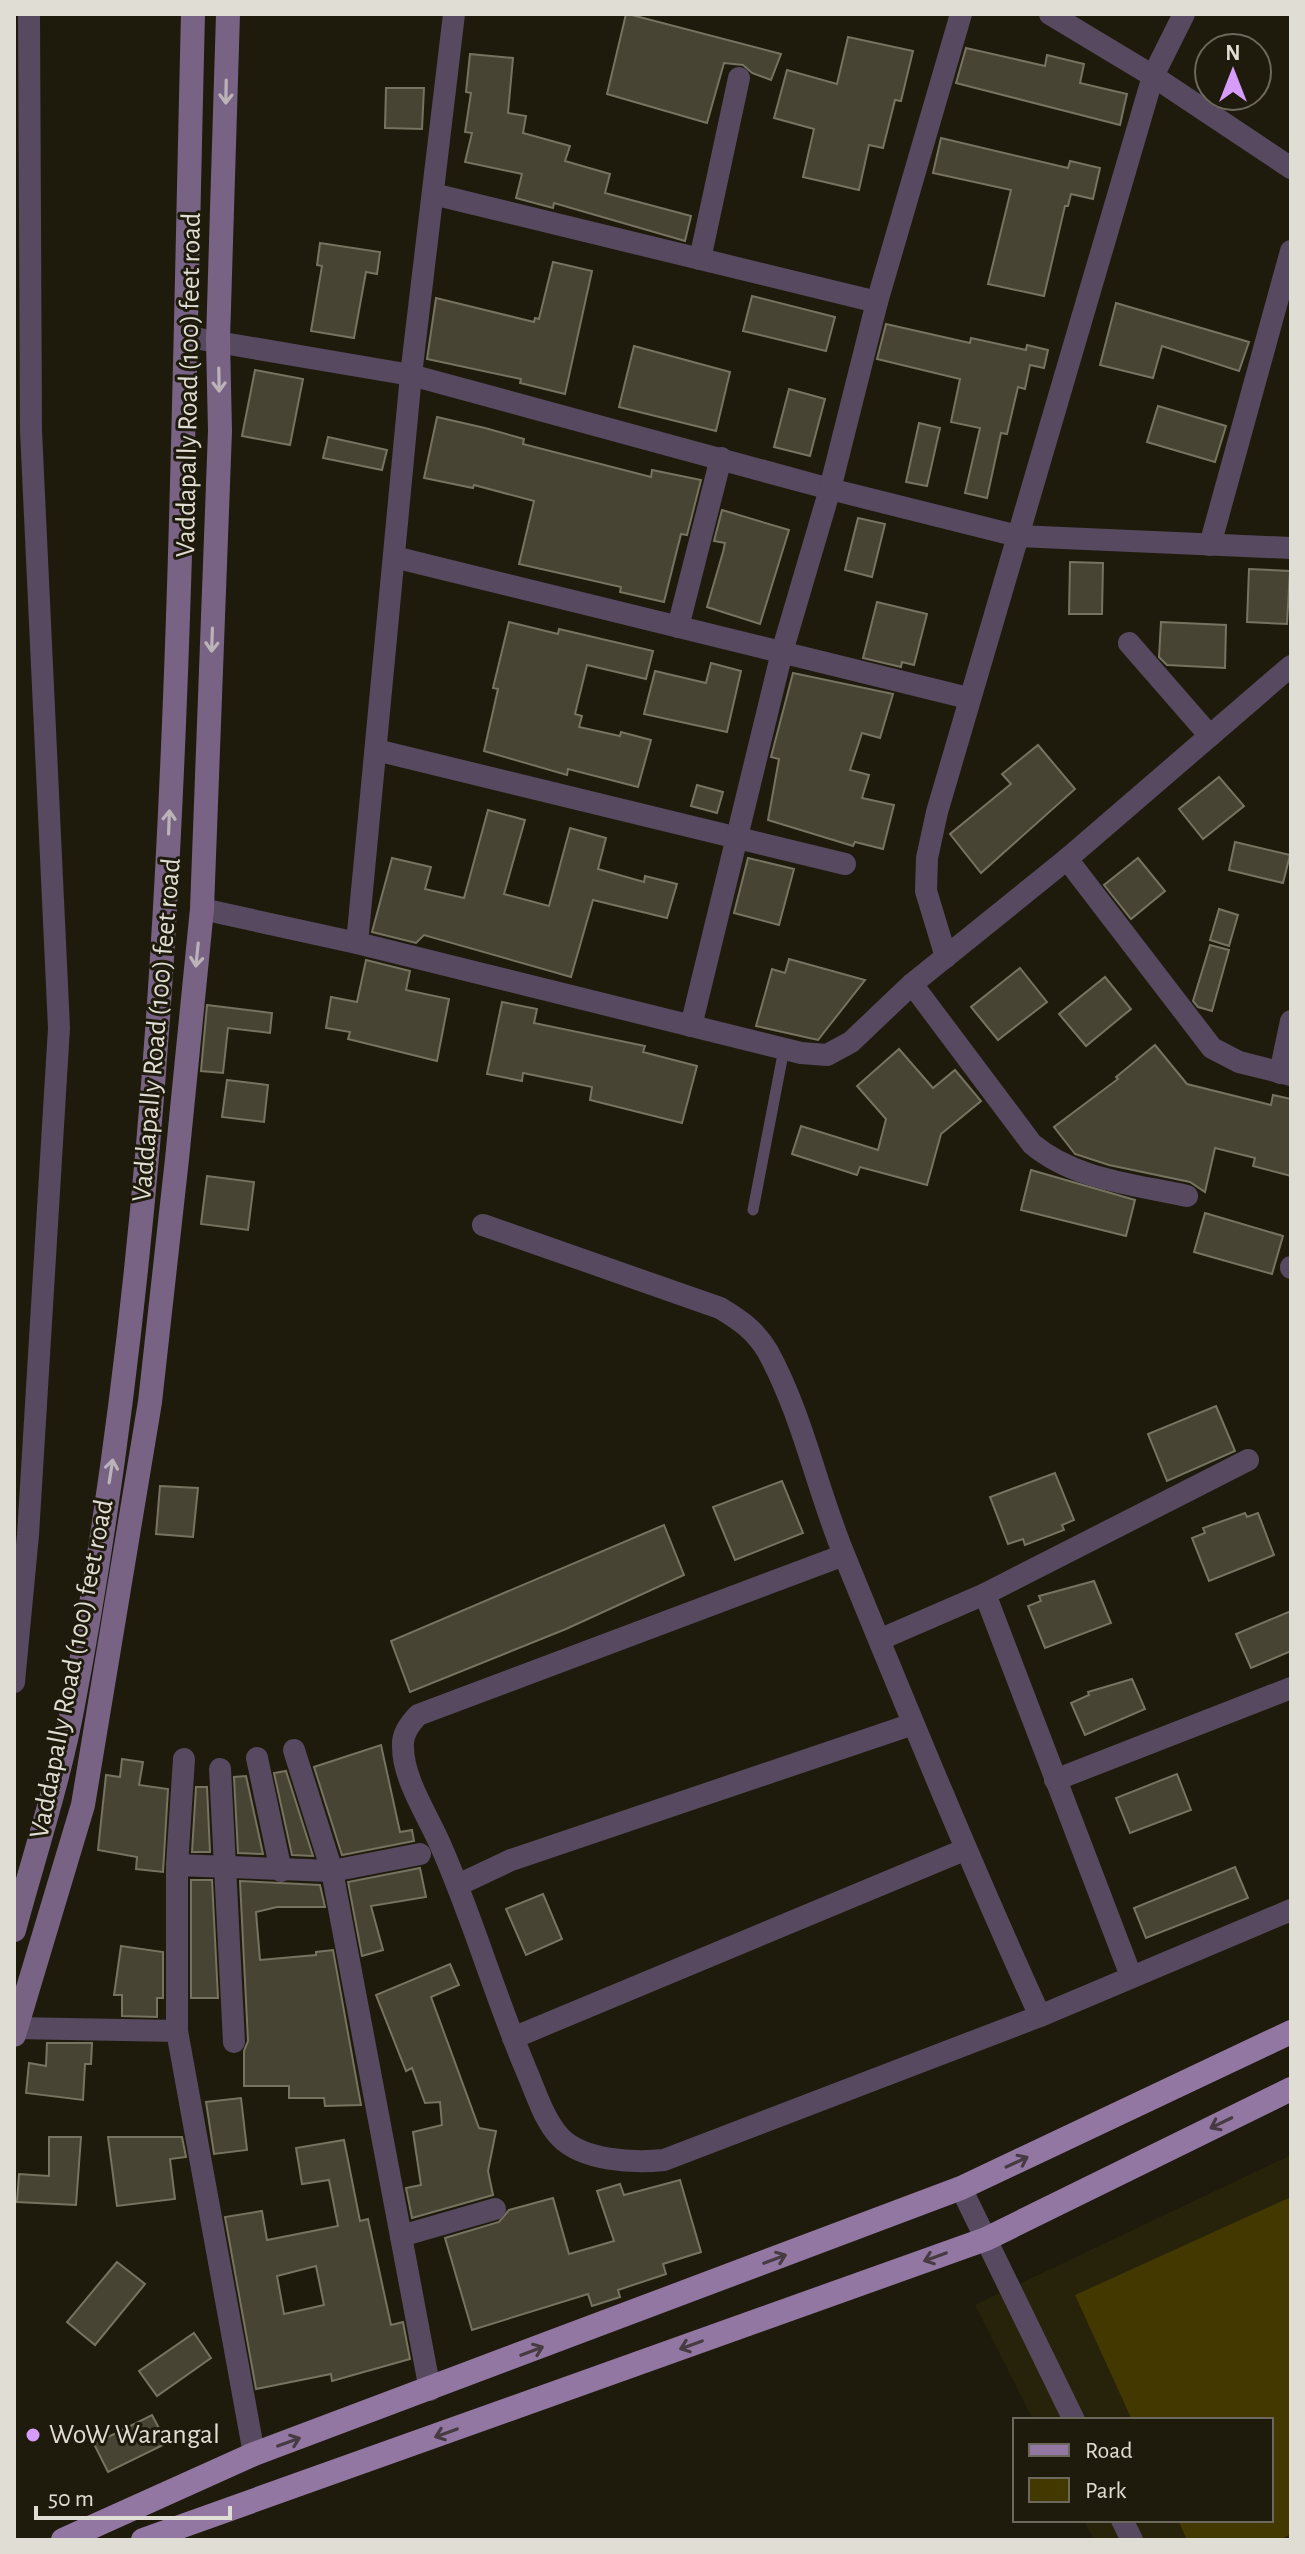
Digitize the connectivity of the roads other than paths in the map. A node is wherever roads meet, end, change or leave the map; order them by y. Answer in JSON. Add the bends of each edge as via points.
{"nodes":[{"id":1,"x":29,"y":14,"type":"edge"},
{"id":2,"x":193,"y":14,"type":"edge"},
{"id":3,"x":228,"y":14,"type":"edge"},
{"id":4,"x":454,"y":14,"type":"edge"},
{"id":5,"x":961,"y":14,"type":"edge"},
{"id":6,"x":1050,"y":14,"type":"edge"},
{"id":7,"x":1184,"y":14,"type":"edge"},
{"id":8,"x":1153,"y":76,"type":"junction"},
{"id":9,"x":739,"y":78,"type":"dead end"},
{"id":10,"x":1291,"y":168,"type":"edge"},
{"id":11,"x":433,"y":194,"type":"junction"},
{"id":12,"x":1291,"y":251,"type":"edge"},
{"id":13,"x":700,"y":259,"type":"junction"},
{"id":14,"x":877,"y":302,"type":"junction"},
{"id":15,"x":188,"y":337,"type":"junction"},
{"id":16,"x":218,"y":340,"type":"junction"},
{"id":17,"x":411,"y":375,"type":"junction"},
{"id":18,"x":721,"y":458,"type":"junction"},
{"id":19,"x":830,"y":489,"type":"junction"},
{"id":20,"x":1018,"y":536,"type":"junction"},
{"id":21,"x":1210,"y":545,"type":"junction"},
{"id":22,"x":1291,"y":548,"type":"edge"},
{"id":23,"x":394,"y":557,"type":"junction"},
{"id":24,"x":678,"y":627,"type":"junction"},
{"id":25,"x":1129,"y":643,"type":"dead end"},
{"id":26,"x":782,"y":652,"type":"junction"},
{"id":27,"x":1291,"y":666,"type":"edge"},
{"id":28,"x":968,"y":698,"type":"junction"},
{"id":29,"x":1210,"y":736,"type":"junction"},
{"id":30,"x":376,"y":750,"type":"junction"},
{"id":31,"x":737,"y":838,"type":"junction"},
{"id":32,"x":1067,"y":859,"type":"junction"},
{"id":33,"x":845,"y":864,"type":"dead end"},
{"id":34,"x":202,"y":909,"type":"junction"},
{"id":35,"x":357,"y":943,"type":"junction"},
{"id":36,"x":946,"y":957,"type":"junction"},
{"id":37,"x":912,"y":984,"type":"junction"},
{"id":38,"x":1291,"y":1021,"type":"edge"},
{"id":39,"x":691,"y":1026,"type":"junction"},
{"id":40,"x":784,"y":1049,"type":"junction"},
{"id":41,"x":1285,"y":1074,"type":"edge"},
{"id":42,"x":1187,"y":1196,"type":"dead end"},
{"id":43,"x":753,"y":1210,"type":"dead end"},
{"id":44,"x":483,"y":1225,"type":"dead end"},
{"id":45,"x":1248,"y":1460,"type":"dead end"},
{"id":46,"x":844,"y":1555,"type":"junction"},
{"id":47,"x":985,"y":1594,"type":"junction"},
{"id":48,"x":881,"y":1639,"type":"junction"},
{"id":49,"x":14,"y":1682,"type":"edge"},
{"id":50,"x":1291,"y":1688,"type":"edge"},
{"id":51,"x":913,"y":1724,"type":"junction"},
{"id":52,"x":294,"y":1750,"type":"dead end"},
{"id":53,"x":257,"y":1758,"type":"dead end"},
{"id":54,"x":184,"y":1759,"type":"dead end"},
{"id":55,"x":220,"y":1769,"type":"dead end"},
{"id":56,"x":1055,"y":1780,"type":"junction"},
{"id":57,"x":964,"y":1850,"type":"junction"},
{"id":58,"x":420,"y":1854,"type":"dead end"},
{"id":59,"x":177,"y":1865,"type":"junction"},
{"id":60,"x":225,"y":1866,"type":"junction"},
{"id":61,"x":281,"y":1871,"type":"junction"},
{"id":62,"x":332,"y":1871,"type":"junction"},
{"id":63,"x":458,"y":1885,"type":"junction"},
{"id":64,"x":1291,"y":1910,"type":"edge"},
{"id":65,"x":14,"y":1930,"type":"edge"},
{"id":66,"x":1131,"y":1976,"type":"junction"},
{"id":67,"x":1040,"y":2016,"type":"junction"},
{"id":68,"x":15,"y":2030,"type":"edge"},
{"id":69,"x":177,"y":2031,"type":"junction"},
{"id":70,"x":1291,"y":2032,"type":"edge"},
{"id":71,"x":513,"y":2038,"type":"junction"},
{"id":72,"x":234,"y":2042,"type":"dead end"},
{"id":73,"x":1291,"y":2089,"type":"edge"},
{"id":74,"x":961,"y":2188,"type":"junction"},
{"id":75,"x":495,"y":2209,"type":"dead end"},
{"id":76,"x":401,"y":2236,"type":"junction"},
{"id":77,"x":986,"y":2239,"type":"junction"},
{"id":78,"x":430,"y":2390,"type":"junction"},
{"id":79,"x":1073,"y":2418,"type":"edge"},
{"id":80,"x":254,"y":2454,"type":"junction"},
{"id":81,"x":1123,"y":2522,"type":"edge"},
{"id":82,"x":63,"y":2540,"type":"edge"},
{"id":83,"x":143,"y":2540,"type":"edge"},
{"id":84,"x":1132,"y":2540,"type":"edge"}],
"edges":[{"from":1,"to":49,"type":"street","via":[[31,431],[59,1028]]},
{"from":2,"to":15,"type":"main road"},
{"from":3,"to":16,"type":"main road","name":"Vaddapally Road (100) feet road","one_way":true},
{"from":4,"to":11,"type":"street"},
{"from":5,"to":14,"type":"street"},
{"from":6,"to":8,"type":"street"},
{"from":7,"to":8,"type":"street"},
{"from":8,"to":10,"type":"street"},
{"from":8,"to":20,"type":"street"},
{"from":9,"to":13,"type":"street"},
{"from":11,"to":13,"type":"street"},
{"from":11,"to":17,"type":"street"},
{"from":12,"to":21,"type":"street"},
{"from":13,"to":14,"type":"street"},
{"from":14,"to":19,"type":"street"},
{"from":15,"to":16,"type":"street"},
{"from":65,"to":15,"type":"main road","one_way":true,"via":[[72,1711],[122,1401],[166,896]]},
{"from":16,"to":17,"type":"street"},
{"from":16,"to":34,"type":"main road","name":"Vaddapally Road (100) feet road","one_way":true,"via":[[220,431]]},
{"from":17,"to":18,"type":"street"},
{"from":17,"to":23,"type":"street"},
{"from":18,"to":19,"type":"street"},
{"from":18,"to":24,"type":"street"},
{"from":19,"to":20,"type":"street"},
{"from":19,"to":26,"type":"street"},
{"from":20,"to":21,"type":"street"},
{"from":20,"to":28,"type":"street"},
{"from":21,"to":22,"type":"street"},
{"from":23,"to":24,"type":"street"},
{"from":23,"to":30,"type":"street"},
{"from":24,"to":26,"type":"street"},
{"from":25,"to":29,"type":"street"},
{"from":26,"to":28,"type":"street"},
{"from":26,"to":31,"type":"street"},
{"from":27,"to":29,"type":"street"},
{"from":28,"to":36,"type":"street","via":[[927,858],[926,891]]},
{"from":29,"to":32,"type":"street"},
{"from":30,"to":31,"type":"street"},
{"from":30,"to":35,"type":"street"},
{"from":31,"to":33,"type":"street"},
{"from":31,"to":39,"type":"street"},
{"from":32,"to":36,"type":"street"},
{"from":32,"to":41,"type":"street","via":[[1212,1048],[1239,1062]]},
{"from":34,"to":35,"type":"street"},
{"from":34,"to":68,"type":"main road","name":"Vaddapally Road (100) feet road","one_way":true,"via":[[150,1402],[115,1624],[83,1805]]},
{"from":35,"to":39,"type":"street"},
{"from":36,"to":37,"type":"street"},
{"from":37,"to":40,"type":"street","via":[[851,1042],[827,1055]]},
{"from":37,"to":42,"type":"street","via":[[1032,1144],[1055,1163]]},
{"from":38,"to":41,"type":"street"},
{"from":39,"to":40,"type":"street"},
{"from":40,"to":43,"type":"lane"},
{"from":44,"to":46,"type":"street","via":[[720,1308],[750,1327],[784,1386]]},
{"from":45,"to":47,"type":"street"},
{"from":46,"to":48,"type":"street"},
{"from":46,"to":63,"type":"street","via":[[418,1715],[404,1739],[408,1770]]},
{"from":47,"to":48,"type":"street"},
{"from":47,"to":56,"type":"street"},
{"from":48,"to":51,"type":"street"},
{"from":50,"to":56,"type":"street"},
{"from":51,"to":57,"type":"street"},
{"from":51,"to":63,"type":"street","via":[[511,1860]]},
{"from":52,"to":62,"type":"street"},
{"from":53,"to":61,"type":"street"},
{"from":54,"to":59,"type":"street"},
{"from":55,"to":60,"type":"street"},
{"from":56,"to":66,"type":"street"},
{"from":57,"to":67,"type":"street"},
{"from":57,"to":71,"type":"street"},
{"from":58,"to":62,"type":"street"},
{"from":59,"to":60,"type":"street"},
{"from":59,"to":69,"type":"street"},
{"from":60,"to":61,"type":"street"},
{"from":60,"to":72,"type":"street"},
{"from":61,"to":62,"type":"street"},
{"from":62,"to":76,"type":"street"},
{"from":63,"to":71,"type":"street"},
{"from":64,"to":66,"type":"street"},
{"from":66,"to":67,"type":"street"},
{"from":67,"to":71,"type":"street","via":[[664,2160],[634,2162],[597,2156],[561,2138],[546,2116]]},
{"from":68,"to":69,"type":"street"},
{"from":69,"to":80,"type":"street"},
{"from":74,"to":70,"type":"main road","one_way":true},
{"from":73,"to":77,"type":"main road","one_way":true},
{"from":74,"to":77,"type":"street"},
{"from":78,"to":74,"type":"main road","one_way":true},
{"from":75,"to":76,"type":"street"},
{"from":76,"to":78,"type":"street"},
{"from":77,"to":79,"type":"street"},
{"from":77,"to":83,"type":"main road","one_way":true},
{"from":80,"to":78,"type":"main road","one_way":true},
{"from":80,"to":82,"type":"main road"},
{"from":81,"to":84,"type":"street"}]}
